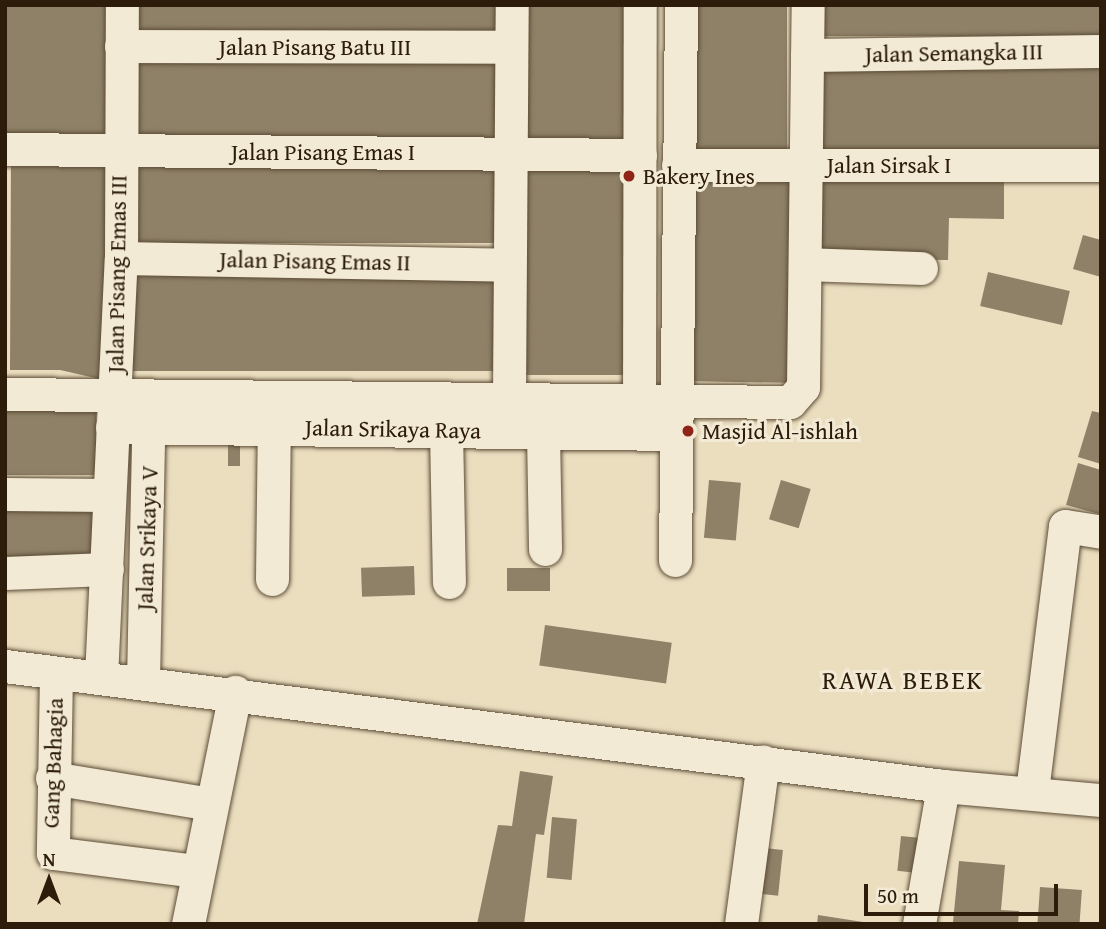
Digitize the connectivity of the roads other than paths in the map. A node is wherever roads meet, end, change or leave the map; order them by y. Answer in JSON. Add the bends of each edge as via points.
{"nodes":[{"id":1,"x":122,"y":5,"type":"edge"},
{"id":2,"x":512,"y":5,"type":"edge"},
{"id":3,"x":640,"y":5,"type":"edge"},
{"id":4,"x":681,"y":5,"type":"edge"},
{"id":5,"x":808,"y":5,"type":"edge"},
{"id":6,"x":121,"y":46,"type":"junction"},
{"id":7,"x":510,"y":47,"type":"junction"},
{"id":8,"x":1101,"y":51,"type":"edge"},
{"id":9,"x":807,"y":55,"type":"junction"},
{"id":10,"x":5,"y":149,"type":"edge"},
{"id":11,"x":120,"y":150,"type":"junction"},
{"id":12,"x":509,"y":154,"type":"junction"},
{"id":13,"x":640,"y":155,"type":"junction"},
{"id":14,"x":805,"y":164,"type":"junction"},
{"id":15,"x":678,"y":165,"type":"junction"},
{"id":16,"x":1101,"y":165,"type":"edge"},
{"id":17,"x":121,"y":258,"type":"junction"},
{"id":18,"x":804,"y":264,"type":"junction"},
{"id":19,"x":509,"y":265,"type":"junction"},
{"id":20,"x":921,"y":268,"type":"dead end"},
{"id":21,"x":5,"y":394,"type":"edge"},
{"id":22,"x":509,"y":396,"type":"junction"},
{"id":23,"x":675,"y":400,"type":"junction"},
{"id":24,"x":150,"y":410,"type":"junction"},
{"id":25,"x":113,"y":412,"type":"junction"},
{"id":26,"x":639,"y":415,"type":"junction"},
{"id":27,"x":274,"y":426,"type":"junction"},
{"id":28,"x":446,"y":430,"type":"junction"},
{"id":29,"x":543,"y":432,"type":"junction"},
{"id":30,"x":674,"y":434,"type":"junction"},
{"id":31,"x":5,"y":494,"type":"edge"},
{"id":32,"x":108,"y":495,"type":"junction"},
{"id":33,"x":1101,"y":532,"type":"edge"},
{"id":34,"x":545,"y":550,"type":"dead end"},
{"id":35,"x":675,"y":560,"type":"dead end"},
{"id":36,"x":107,"y":569,"type":"junction"},
{"id":37,"x":5,"y":573,"type":"edge"},
{"id":38,"x":272,"y":579,"type":"dead end"},
{"id":39,"x":449,"y":582,"type":"dead end"},
{"id":40,"x":5,"y":666,"type":"edge"},
{"id":41,"x":57,"y":673,"type":"junction"},
{"id":42,"x":101,"y":677,"type":"junction"},
{"id":43,"x":144,"y":681,"type":"junction"},
{"id":44,"x":235,"y":692,"type":"junction"},
{"id":45,"x":762,"y":761,"type":"junction"},
{"id":46,"x":52,"y":778,"type":"junction"},
{"id":47,"x":943,"y":786,"type":"junction"},
{"id":48,"x":1032,"y":791,"type":"junction"},
{"id":49,"x":1101,"y":800,"type":"edge"},
{"id":50,"x":211,"y":804,"type":"junction"},
{"id":51,"x":195,"y":871,"type":"junction"},
{"id":52,"x":188,"y":924,"type":"edge"},
{"id":53,"x":741,"y":924,"type":"edge"},
{"id":54,"x":919,"y":924,"type":"edge"}],
"edges":[{"from":1,"to":6,"type":"street","name":"Jalan Pisang Emas III"},
{"from":2,"to":7,"type":"street"},
{"from":3,"to":13,"type":"street"},
{"from":4,"to":15,"type":"street"},
{"from":5,"to":9,"type":"street"},
{"from":6,"to":7,"type":"street","name":"Jalan Pisang Batu III"},
{"from":6,"to":11,"type":"street","name":"Jalan Pisang Emas III"},
{"from":7,"to":12,"type":"street"},
{"from":8,"to":9,"type":"street","name":"Jalan Semangka III"},
{"from":9,"to":14,"type":"street"},
{"from":10,"to":11,"type":"street","name":"Jalan Pisang Emas I"},
{"from":11,"to":12,"type":"street","name":"Jalan Pisang Emas I"},
{"from":11,"to":17,"type":"street","name":"Jalan Pisang Emas III"},
{"from":12,"to":13,"type":"street","name":"Jalan Pisang Emas I"},
{"from":12,"to":19,"type":"street"},
{"from":13,"to":26,"type":"street"},
{"from":14,"to":15,"type":"street","name":"Jalan Sirsak I"},
{"from":14,"to":16,"type":"street","name":"Jalan Sirsak I"},
{"from":14,"to":18,"type":"street"},
{"from":15,"to":23,"type":"street"},
{"from":17,"to":19,"type":"street","name":"Jalan Pisang Emas II"},
{"from":17,"to":25,"type":"street","name":"Jalan Pisang Emas III"},
{"from":18,"to":20,"type":"street"},
{"from":18,"to":23,"type":"street","name":"Jalan Srikaya Raya","via":[[799,396],[790,402]]},
{"from":19,"to":22,"type":"street"},
{"from":21,"to":25,"type":"street","name":"Jalan Srikaya Raya"},
{"from":22,"to":24,"type":"street","name":"Jalan Srikaya Raya"},
{"from":22,"to":26,"type":"street","name":"Jalan Srikaya Raya"},
{"from":23,"to":26,"type":"street","name":"Jalan Srikaya Raya"},
{"from":23,"to":30,"type":"street"},
{"from":24,"to":25,"type":"street","name":"Jalan Srikaya Raya"},
{"from":24,"to":27,"type":"street","name":"Jalan Srikaya Raya"},
{"from":24,"to":43,"type":"street","name":"Jalan Srikaya V"},
{"from":25,"to":32,"type":"street","name":"Jalan Srikaya V"},
{"from":26,"to":29,"type":"street","name":"Jalan Srikaya Raya"},
{"from":26,"to":30,"type":"street","name":"Jalan Srikaya Raya"},
{"from":27,"to":28,"type":"street","name":"Jalan Srikaya Raya"},
{"from":27,"to":38,"type":"street"},
{"from":28,"to":29,"type":"street","name":"Jalan Srikaya Raya"},
{"from":28,"to":39,"type":"street"},
{"from":29,"to":34,"type":"street"},
{"from":30,"to":35,"type":"street"},
{"from":31,"to":32,"type":"street"},
{"from":32,"to":36,"type":"street","name":"Jalan Srikaya V"},
{"from":33,"to":48,"type":"street","via":[[1065,526]]},
{"from":36,"to":37,"type":"street"},
{"from":36,"to":42,"type":"street","name":"Jalan Srikaya V"},
{"from":40,"to":41,"type":"street"},
{"from":41,"to":42,"type":"street"},
{"from":41,"to":46,"type":"street","name":"Gang Bahagia"},
{"from":42,"to":43,"type":"street"},
{"from":43,"to":44,"type":"street"},
{"from":44,"to":45,"type":"street"},
{"from":44,"to":50,"type":"street"},
{"from":45,"to":47,"type":"street"},
{"from":45,"to":53,"type":"street"},
{"from":46,"to":50,"type":"street"},
{"from":46,"to":51,"type":"street","name":"Gang Bahagia","via":[[53,853]]},
{"from":47,"to":48,"type":"street"},
{"from":47,"to":54,"type":"street"},
{"from":48,"to":49,"type":"street"},
{"from":50,"to":51,"type":"street"},
{"from":51,"to":52,"type":"street"}]}
